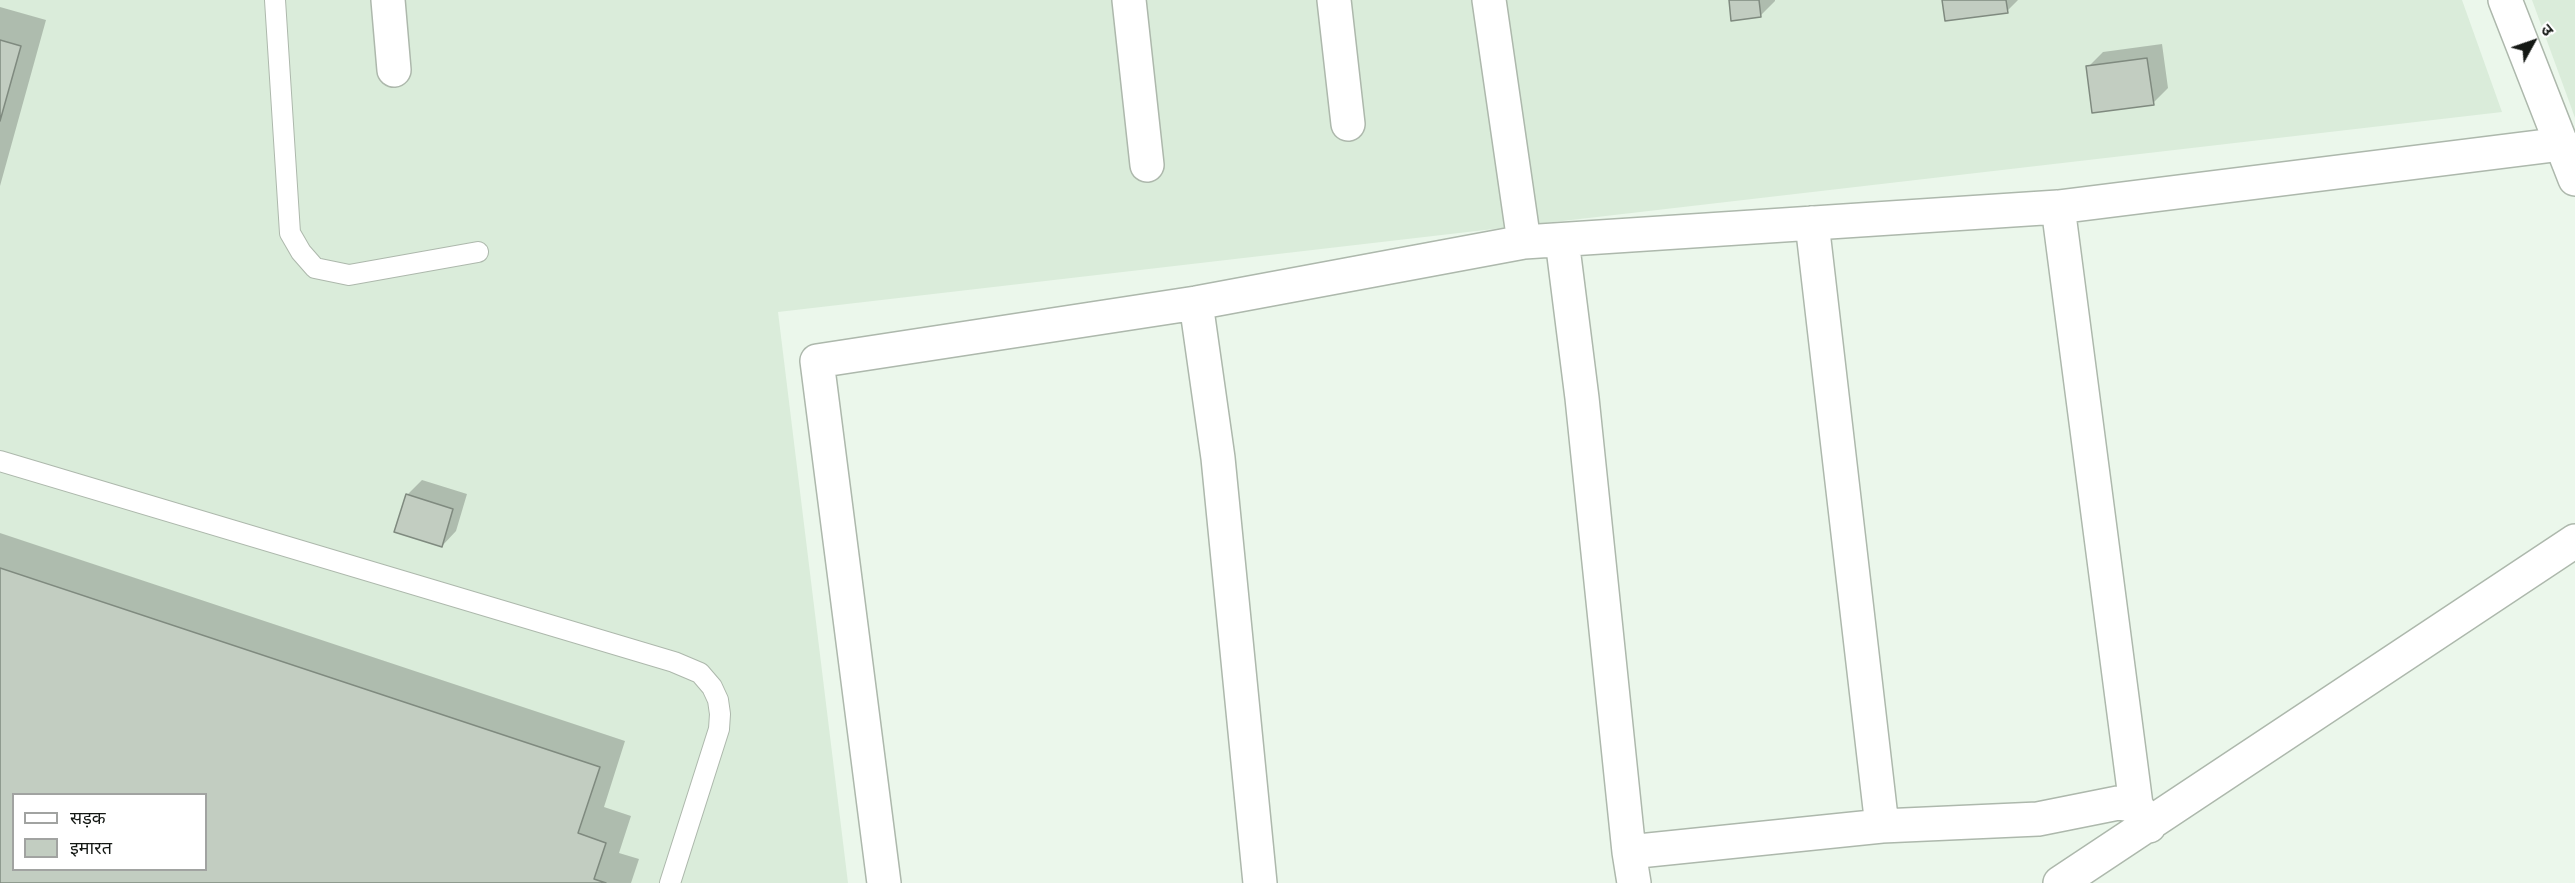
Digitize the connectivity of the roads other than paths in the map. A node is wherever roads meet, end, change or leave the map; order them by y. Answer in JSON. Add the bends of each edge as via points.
{"nodes":[{"id":1,"x":275,"y":0,"type":"edge"},
{"id":2,"x":388,"y":0,"type":"edge"},
{"id":3,"x":1129,"y":0,"type":"edge"},
{"id":4,"x":1334,"y":0,"type":"edge"},
{"id":5,"x":1489,"y":0,"type":"edge"},
{"id":6,"x":2505,"y":0,"type":"edge"},
{"id":7,"x":394,"y":70,"type":"dead end"},
{"id":8,"x":1348,"y":124,"type":"dead end"},
{"id":9,"x":2562,"y":144,"type":"junction"},
{"id":10,"x":1147,"y":165,"type":"dead end"},
{"id":11,"x":2575,"y":179,"type":"edge"},
{"id":12,"x":2058,"y":207,"type":"junction"},
{"id":13,"x":1812,"y":223,"type":"junction"},
{"id":14,"x":1562,"y":240,"type":"junction"},
{"id":15,"x":1524,"y":242,"type":"junction"},
{"id":16,"x":478,"y":252,"type":"dead end"},
{"id":17,"x":1196,"y":303,"type":"junction"},
{"id":18,"x":0,"y":461,"type":"edge"},
{"id":19,"x":2575,"y":541,"type":"edge"},
{"id":20,"x":2142,"y":815,"type":"junction"},
{"id":21,"x":1882,"y":826,"type":"junction"},
{"id":22,"x":1632,"y":868,"type":"edge"},
{"id":23,"x":670,"y":883,"type":"edge"},
{"id":24,"x":884,"y":883,"type":"edge"},
{"id":25,"x":1260,"y":883,"type":"edge"},
{"id":26,"x":2060,"y":883,"type":"edge"}],
"edges":[{"from":1,"to":16,"type":"lane","via":[[290,233],[301,252],[315,268],[349,275]]},
{"from":2,"to":7,"type":"street"},
{"from":3,"to":10,"type":"street"},
{"from":4,"to":8,"type":"street"},
{"from":5,"to":15,"type":"street"},
{"from":6,"to":9,"type":"street"},
{"from":9,"to":11,"type":"street"},
{"from":9,"to":12,"type":"street"},
{"from":12,"to":13,"type":"street"},
{"from":12,"to":20,"type":"street"},
{"from":13,"to":14,"type":"street"},
{"from":13,"to":21,"type":"street"},
{"from":14,"to":15,"type":"street"},
{"from":14,"to":22,"type":"street"},
{"from":15,"to":17,"type":"street"},
{"from":17,"to":24,"type":"street","via":[[818,361]]},
{"from":17,"to":25,"type":"street","via":[[1218,458]]},
{"from":18,"to":23,"type":"lane","via":[[674,662],[699,673],[718,700],[719,729]]},
{"from":19,"to":20,"type":"street"},
{"from":20,"to":21,"type":"street","via":[[2118,803],[2038,819]]},
{"from":20,"to":26,"type":"street"},
{"from":21,"to":22,"type":"street"}]}
